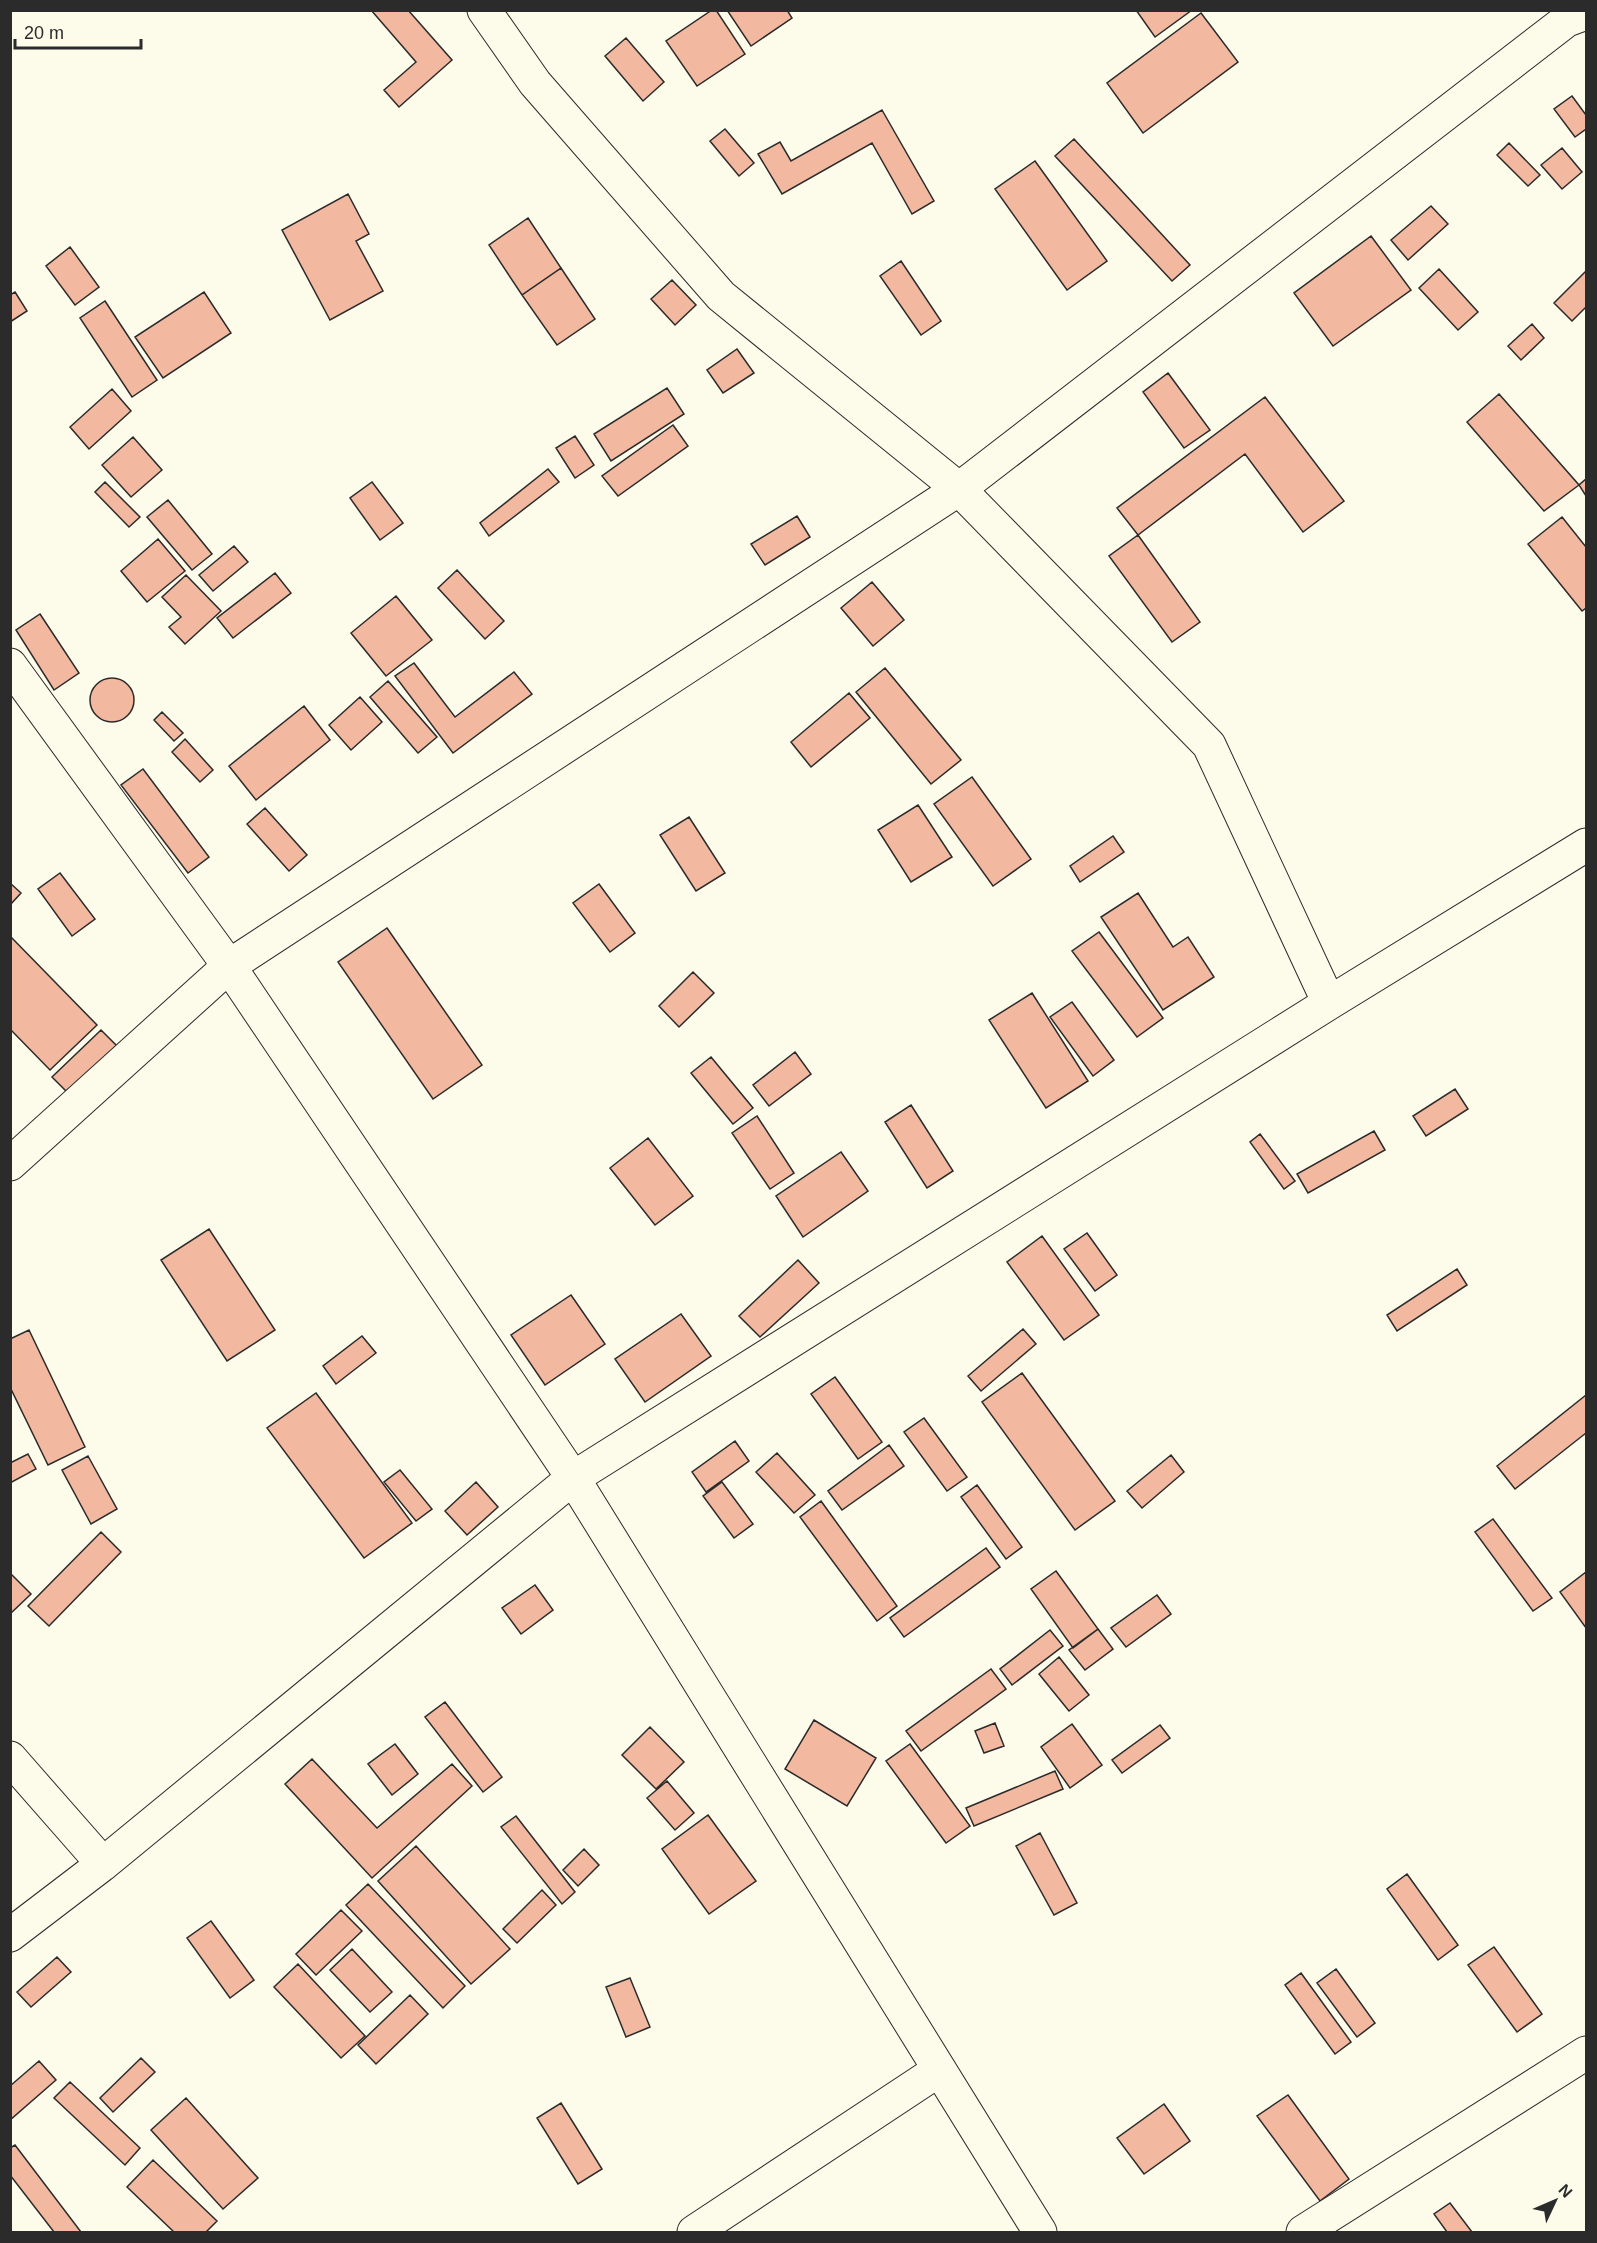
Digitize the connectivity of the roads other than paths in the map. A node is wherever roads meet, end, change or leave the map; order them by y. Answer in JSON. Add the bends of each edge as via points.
{"nodes":[{"id":1,"x":484,"y":10,"type":"edge"},
{"id":2,"x":1587,"y":13,"type":"edge"},
{"id":3,"x":958,"y":489,"type":"junction"},
{"id":4,"x":10,"y":665,"type":"edge"},
{"id":5,"x":1587,"y":845,"type":"edge"},
{"id":6,"x":228,"y":966,"type":"junction"},
{"id":7,"x":1329,"y":1003,"type":"junction"},
{"id":8,"x":10,"y":1164,"type":"edge"},
{"id":9,"x":573,"y":1479,"type":"junction"},
{"id":10,"x":10,"y":1758,"type":"edge"},
{"id":11,"x":103,"y":1864,"type":"junction"},
{"id":12,"x":10,"y":1935,"type":"edge"},
{"id":13,"x":1587,"y":2053,"type":"edge"},
{"id":14,"x":939,"y":2070,"type":"junction"},
{"id":15,"x":694,"y":2232,"type":"edge"},
{"id":16,"x":1040,"y":2232,"type":"edge"},
{"id":17,"x":1303,"y":2232,"type":"edge"}],
"edges":[{"from":1,"to":3,"type":"street","via":[[536,83],[721,296]]},
{"from":2,"to":3,"type":"street","via":[[1567,20]]},
{"from":3,"to":6,"type":"street"},
{"from":3,"to":7,"type":"street","via":[[1209,745]]},
{"from":4,"to":6,"type":"street"},
{"from":5,"to":7,"type":"street"},
{"from":6,"to":8,"type":"street"},
{"from":6,"to":9,"type":"street"},
{"from":7,"to":9,"type":"street"},
{"from":9,"to":11,"type":"street"},
{"from":9,"to":14,"type":"street"},
{"from":10,"to":11,"type":"street"},
{"from":11,"to":12,"type":"street"},
{"from":13,"to":17,"type":"street"},
{"from":14,"to":15,"type":"street"},
{"from":14,"to":16,"type":"street"}]}
